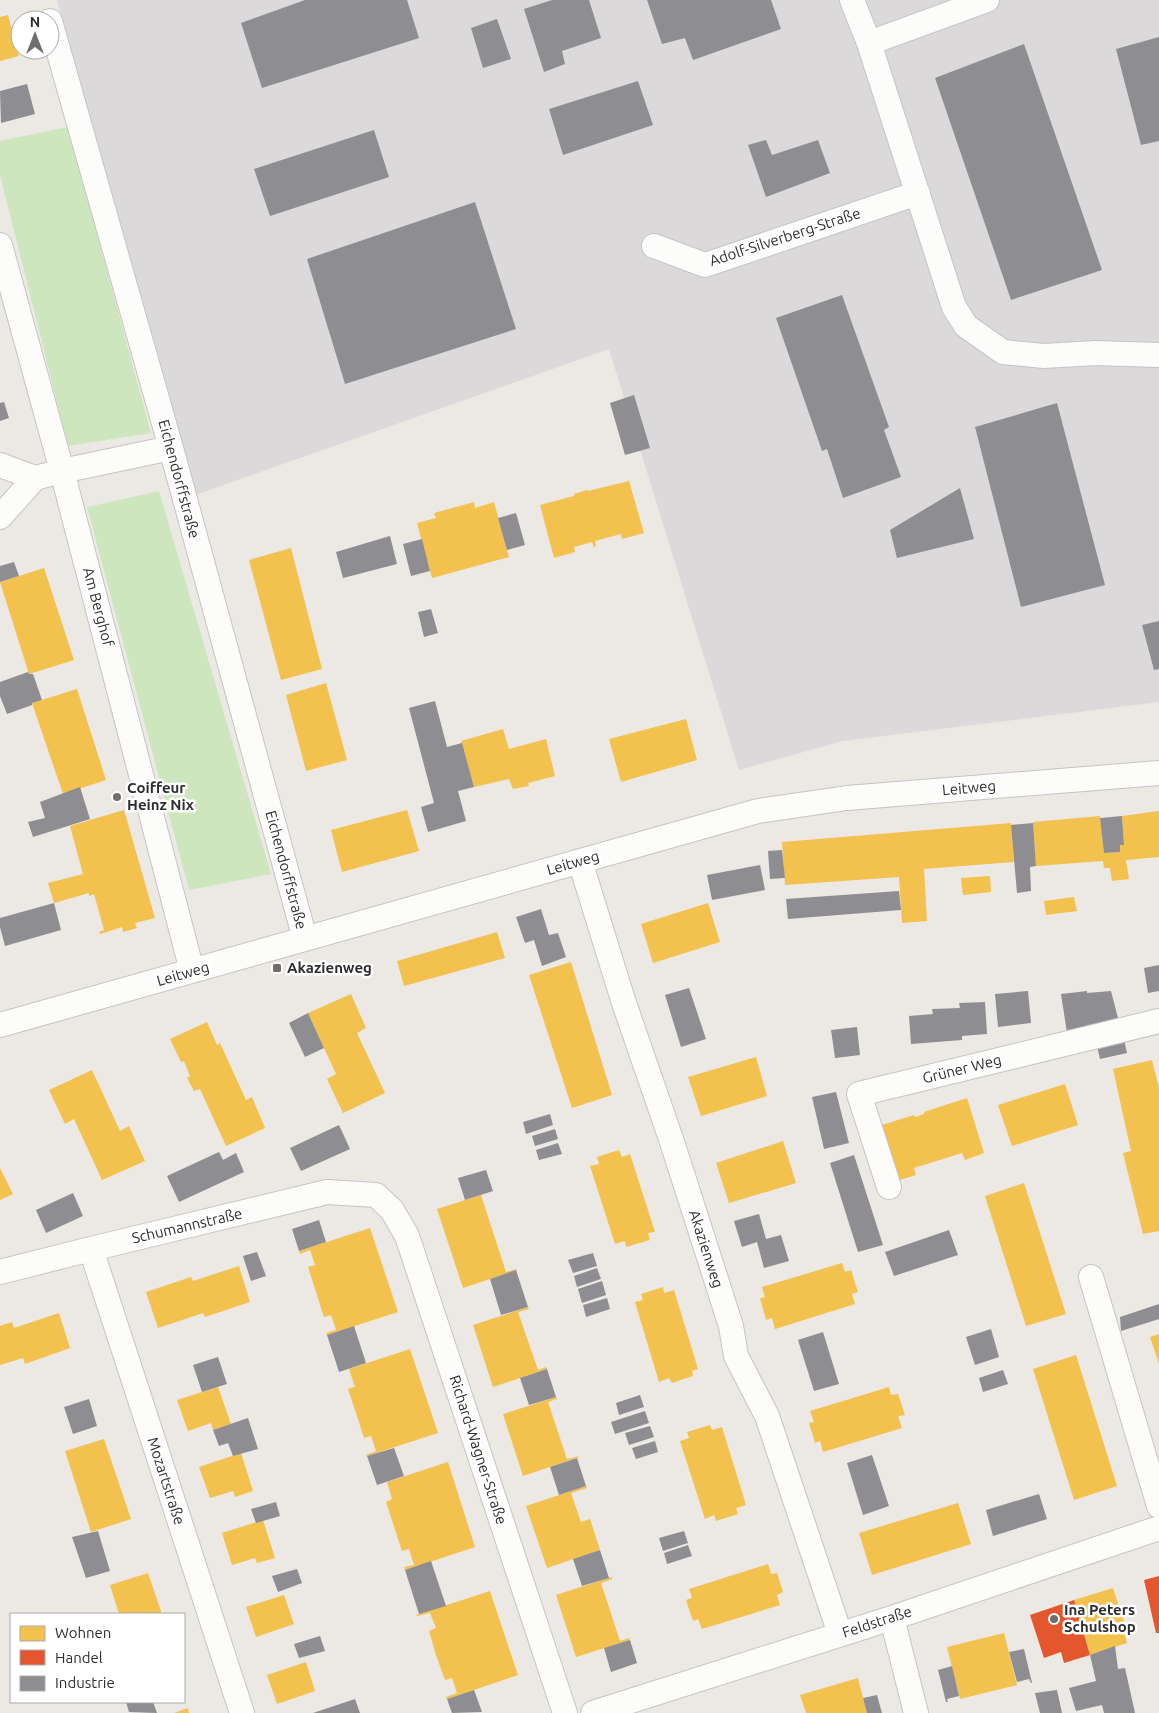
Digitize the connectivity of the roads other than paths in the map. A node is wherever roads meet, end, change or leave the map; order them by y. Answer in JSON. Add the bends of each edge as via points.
{"nodes":[{"id":1,"x":852,"y":0,"type":"edge"},
{"id":2,"x":987,"y":0,"type":"edge"},
{"id":3,"x":869,"y":43,"type":"junction"},
{"id":4,"x":60,"y":55,"type":"edge"},
{"id":5,"x":918,"y":194,"type":"junction"},
{"id":6,"x":0,"y":245,"type":"edge"},
{"id":7,"x":654,"y":246,"type":"dead end"},
{"id":8,"x":1159,"y":355,"type":"edge"},
{"id":9,"x":171,"y":448,"type":"junction"},
{"id":10,"x":0,"y":465,"type":"edge"},
{"id":11,"x":62,"y":471,"type":"junction"},
{"id":12,"x":35,"y":478,"type":"junction"},
{"id":13,"x":0,"y":517,"type":"edge"},
{"id":14,"x":1159,"y":773,"type":"edge"},
{"id":15,"x":580,"y":861,"type":"junction"},
{"id":16,"x":305,"y":939,"type":"junction"},
{"id":17,"x":192,"y":971,"type":"junction"},
{"id":18,"x":1159,"y":1021,"type":"edge"},
{"id":19,"x":0,"y":1026,"type":"edge"},
{"id":20,"x":889,"y":1187,"type":"dead end"},
{"id":21,"x":376,"y":1195,"type":"joint"},
{"id":22,"x":91,"y":1248,"type":"junction"},
{"id":23,"x":0,"y":1272,"type":"edge"},
{"id":24,"x":1091,"y":1277,"type":"dead end"},
{"id":25,"x":1159,"y":1506,"type":"edge"},
{"id":26,"x":1159,"y":1528,"type":"edge"},
{"id":27,"x":892,"y":1618,"type":"junction"},
{"id":28,"x":840,"y":1634,"type":"junction"},
{"id":29,"x":242,"y":1713,"type":"edge"},
{"id":30,"x":565,"y":1713,"type":"edge"},
{"id":31,"x":593,"y":1713,"type":"edge"},
{"id":32,"x":916,"y":1713,"type":"edge"}],
"edges":[{"from":1,"to":3,"type":"street"},
{"from":2,"to":3,"type":"street"},
{"from":3,"to":5,"type":"street"},
{"from":4,"to":9,"type":"street","name":"Eichendorffstraße"},
{"from":5,"to":7,"type":"street","name":"Adolf-Silverberg-Straße","via":[[705,265]]},
{"from":5,"to":8,"type":"street","via":[[954,307],[966,326],[1003,352],[1044,356],[1096,353]]},
{"from":6,"to":11,"type":"street","name":"Am Berghof"},
{"from":9,"to":11,"type":"street"},
{"from":9,"to":16,"type":"street","name":"Eichendorffstraße"},
{"from":10,"to":12,"type":"street"},
{"from":11,"to":12,"type":"street"},
{"from":11,"to":17,"type":"street","name":"Am Berghof"},
{"from":12,"to":13,"type":"street"},
{"from":14,"to":15,"type":"street","name":"Leitweg","via":[[847,798],[758,812]]},
{"from":15,"to":16,"type":"street","name":"Leitweg"},
{"from":15,"to":28,"type":"street","name":"Akazienweg","via":[[728,1317],[736,1356],[767,1416]]},
{"from":16,"to":17,"type":"street","name":"Leitweg"},
{"from":17,"to":19,"type":"street","name":"Leitweg"},
{"from":18,"to":20,"type":"street","name":"Grüner Weg","via":[[860,1094]]},
{"from":21,"to":22,"type":"street","name":"Schumannstraße","via":[[328,1192]]},
{"from":21,"to":30,"type":"street","name":"Richard-Wagner-Straße","via":[[392,1210],[407,1236]]},
{"from":22,"to":23,"type":"street","name":"Schumannstraße"},
{"from":22,"to":29,"type":"street","name":"Mozartstraße"},
{"from":24,"to":25,"type":"street"},
{"from":26,"to":27,"type":"street","name":"Feldstraße"},
{"from":27,"to":28,"type":"street","name":"Feldstraße"},
{"from":27,"to":32,"type":"street"},
{"from":28,"to":31,"type":"street","name":"Feldstraße"}]}
